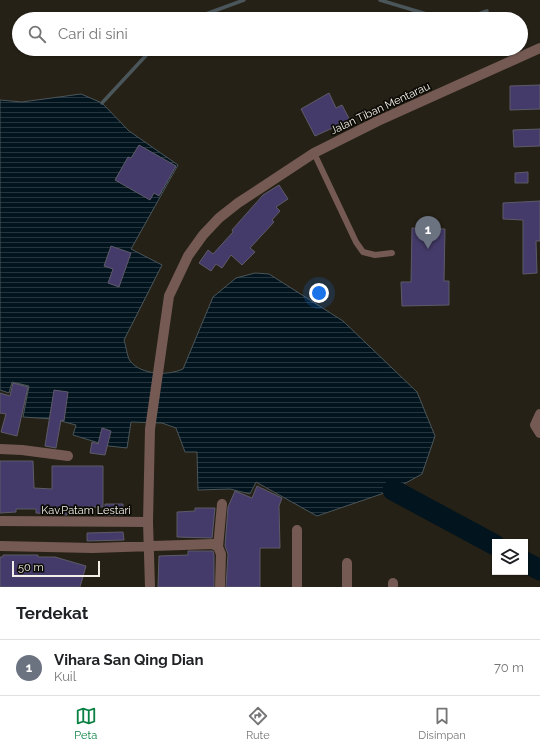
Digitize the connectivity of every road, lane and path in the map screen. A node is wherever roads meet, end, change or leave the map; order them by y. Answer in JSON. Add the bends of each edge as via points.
{"nodes":[{"id":1,"x":540,"y":48,"type":"edge"},
{"id":2,"x":528,"y":53,"type":"edge"},
{"id":3,"x":522,"y":56,"type":"edge"},
{"id":4,"x":314,"y":153,"type":"junction"},
{"id":5,"x":392,"y":253,"type":"dead end"},
{"id":6,"x":540,"y":414,"type":"edge"},
{"id":7,"x":540,"y":433,"type":"edge"},
{"id":8,"x":0,"y":449,"type":"edge"},
{"id":9,"x":68,"y":456,"type":"dead end"},
{"id":10,"x":222,"y":504,"type":"dead end"},
{"id":11,"x":0,"y":521,"type":"edge"},
{"id":12,"x":148,"y":522,"type":"junction"},
{"id":13,"x":297,"y":530,"type":"dead end"},
{"id":14,"x":149,"y":545,"type":"junction"},
{"id":15,"x":0,"y":546,"type":"edge"},
{"id":16,"x":218,"y":547,"type":"junction"},
{"id":17,"x":347,"y":563,"type":"dead end"},
{"id":18,"x":150,"y":587,"type":"edge"},
{"id":19,"x":220,"y":587,"type":"edge"},
{"id":20,"x":297,"y":587,"type":"edge"},
{"id":21,"x":347,"y":587,"type":"edge"}],
"edges":[{"from":1,"to":2,"type":"street","name":"Jalan Tiban Mentarau"},
{"from":3,"to":4,"type":"street","name":"Jalan Tiban Mentarau"},
{"from":4,"to":5,"type":"lane","via":[[362,252]]},
{"from":4,"to":12,"type":"street","name":"Jalan Tiban Mentarau","via":[[219,218],[203,235],[177,277],[169,296],[150,429]]},
{"from":6,"to":7,"type":"street","via":[[535,426]]},
{"from":8,"to":9,"type":"street"},
{"from":10,"to":16,"type":"street"},
{"from":11,"to":12,"type":"street","name":"Kav.Patam Lestari"},
{"from":12,"to":14,"type":"street"},
{"from":13,"to":20,"type":"street"},
{"from":14,"to":15,"type":"street","via":[[93,548]]},
{"from":14,"to":16,"type":"street","via":[[213,544]]},
{"from":14,"to":18,"type":"street"},
{"from":16,"to":19,"type":"street","via":[[221,554]]},
{"from":17,"to":21,"type":"street"}]}
